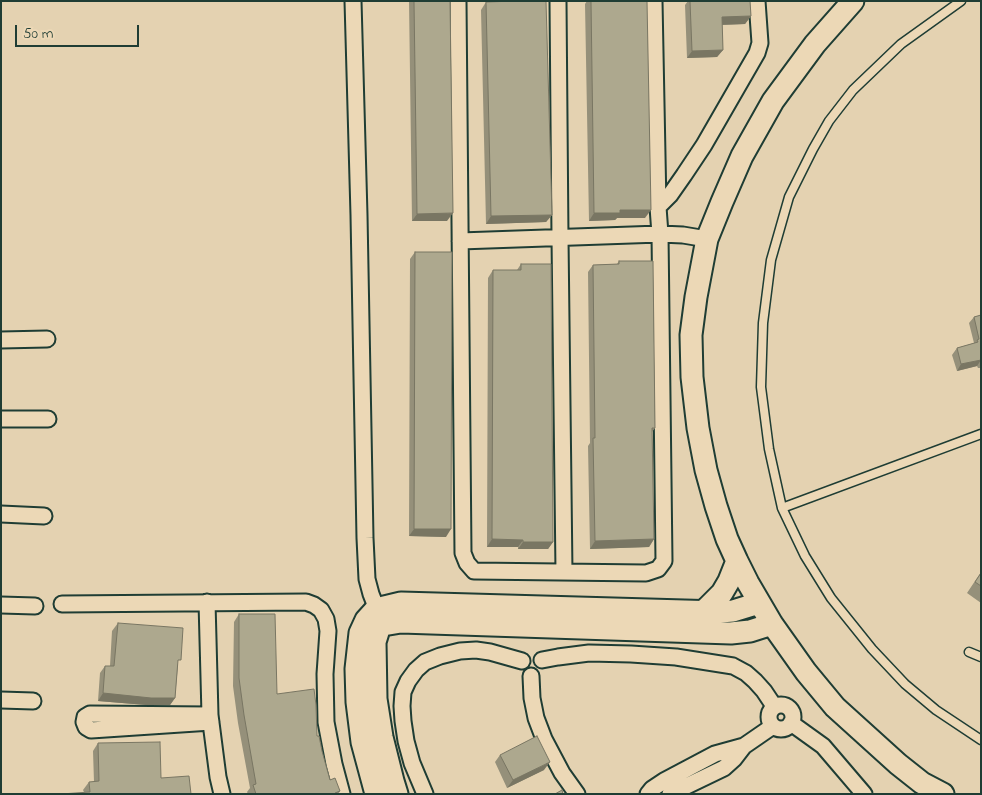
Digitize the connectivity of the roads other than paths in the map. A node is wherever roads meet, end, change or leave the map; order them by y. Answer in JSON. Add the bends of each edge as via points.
{"nodes":[{"id":1,"x":353,"y":1,"type":"edge"},
{"id":2,"x":458,"y":1,"type":"edge"},
{"id":3,"x":558,"y":1,"type":"edge"},
{"id":4,"x":654,"y":1,"type":"edge"},
{"id":5,"x":757,"y":1,"type":"edge"},
{"id":6,"x":853,"y":1,"type":"edge"},
{"id":7,"x":961,"y":1,"type":"edge"},
{"id":8,"x":658,"y":207,"type":"junction"},
{"id":9,"x":660,"y":234,"type":"junction"},
{"id":10,"x":560,"y":238,"type":"junction"},
{"id":11,"x":707,"y":239,"type":"junction"},
{"id":12,"x":460,"y":241,"type":"junction"},
{"id":13,"x":1,"y":340,"type":"edge"},
{"id":14,"x":47,"y":340,"type":"dead end"},
{"id":15,"x":1,"y":419,"type":"edge"},
{"id":16,"x":48,"y":419,"type":"dead end"},
{"id":17,"x":981,"y":434,"type":"edge"},
{"id":18,"x":782,"y":508,"type":"junction"},
{"id":19,"x":1,"y":514,"type":"edge"},
{"id":20,"x":44,"y":516,"type":"dead end"},
{"id":21,"x":737,"y":561,"type":"junction"},
{"id":22,"x":564,"y":572,"type":"junction"},
{"id":23,"x":208,"y":602,"type":"junction"},
{"id":24,"x":759,"y":603,"type":"junction"},
{"id":25,"x":62,"y":604,"type":"dead end"},
{"id":26,"x":1,"y":605,"type":"edge"},
{"id":27,"x":35,"y":606,"type":"dead end"},
{"id":28,"x":703,"y":612,"type":"junction"},
{"id":29,"x":380,"y":617,"type":"junction"},
{"id":30,"x":772,"y":624,"type":"junction"},
{"id":31,"x":969,"y":652,"type":"dead end"},
{"id":32,"x":981,"y":657,"type":"edge"},
{"id":33,"x":542,"y":660,"type":"junction"},
{"id":34,"x":522,"y":661,"type":"junction"},
{"id":35,"x":531,"y":676,"type":"junction"},
{"id":36,"x":1,"y":700,"type":"edge"},
{"id":37,"x":33,"y":701,"type":"dead end"},
{"id":38,"x":774,"y":706,"type":"junction"},
{"id":39,"x":210,"y":718,"type":"junction"},
{"id":40,"x":791,"y":724,"type":"junction"},
{"id":41,"x":773,"y":726,"type":"junction"},
{"id":42,"x":981,"y":740,"type":"edge"},
{"id":43,"x":744,"y":746,"type":"junction"},
{"id":44,"x":918,"y":788,"type":"edge"},
{"id":45,"x":222,"y":794,"type":"edge"},
{"id":46,"x":342,"y":794,"type":"edge"},
{"id":47,"x":376,"y":794,"type":"edge"},
{"id":48,"x":398,"y":794,"type":"edge"},
{"id":49,"x":425,"y":794,"type":"edge"},
{"id":50,"x":577,"y":794,"type":"edge"},
{"id":51,"x":648,"y":794,"type":"edge"},
{"id":52,"x":670,"y":794,"type":"edge"},
{"id":53,"x":864,"y":794,"type":"edge"},
{"id":54,"x":943,"y":794,"type":"edge"}],
"edges":[{"from":1,"to":29,"type":"street","via":[[365,538],[367,579]]},
{"from":2,"to":12,"type":"street"},
{"from":3,"to":10,"type":"street"},
{"from":4,"to":8,"type":"street"},
{"from":5,"to":8,"type":"street","via":[[758,53],[704,145]]},
{"from":6,"to":11,"type":"street","via":[[815,44],[774,100],[742,156]]},
{"from":7,"to":18,"type":"lane","via":[[901,44],[853,90],[828,122],[789,197],[771,260],[763,323],[761,386],[768,450]]},
{"from":8,"to":9,"type":"street"},
{"from":9,"to":10,"type":"street"},
{"from":9,"to":11,"type":"street"},
{"from":9,"to":22,"type":"street","via":[[664,561],[658,569],[646,574]]},
{"from":10,"to":12,"type":"street"},
{"from":10,"to":22,"type":"street"},
{"from":11,"to":21,"type":"street","via":[[691,335],[692,377],[706,470],[718,515]]},
{"from":12,"to":22,"type":"street","via":[[464,553],[467,563],[474,571]]},
{"from":13,"to":14,"type":"street"},
{"from":15,"to":16,"type":"street"},
{"from":17,"to":18,"type":"lane"},
{"from":18,"to":42,"type":"lane","via":[[805,556],[831,598],[872,649],[905,684],[936,710]]},
{"from":19,"to":20,"type":"street"},
{"from":21,"to":24,"type":"street"},
{"from":21,"to":28,"type":"street","via":[[722,593]]},
{"from":23,"to":25,"type":"street"},
{"from":23,"to":39,"type":"street"},
{"from":23,"to":46,"type":"street","via":[[306,602],[321,610],[328,631],[326,722]]},
{"from":24,"to":28,"type":"street","via":[[733,610]]},
{"from":24,"to":30,"type":"street"},
{"from":26,"to":27,"type":"street"},
{"from":28,"to":29,"type":"street","via":[[401,603]]},
{"from":29,"to":30,"type":"street","via":[[401,622],[731,633]]},
{"from":29,"to":47,"type":"street","via":[[366,620],[360,633],[356,668],[362,742]]},
{"from":29,"to":48,"type":"street","via":[[375,642],[376,699],[382,737]]},
{"from":30,"to":44,"type":"street","via":[[835,707],[898,764]]},
{"from":31,"to":32,"type":"lane"},
{"from":33,"to":34,"type":"street","via":[[529,655]]},
{"from":33,"to":35,"type":"street","via":[[540,674]]},
{"from":33,"to":38,"type":"street","via":[[589,654],[631,654],[734,666],[755,681]]},
{"from":34,"to":35,"type":"street","via":[[523,671]]},
{"from":34,"to":49,"type":"street","via":[[490,652],[460,651],[425,662],[408,680],[402,706],[404,728],[412,763]]},
{"from":35,"to":50,"type":"street","via":[[536,718],[544,739]]},
{"from":36,"to":37,"type":"street"},
{"from":38,"to":40,"type":"street","via":[[788,706],[793,714]]},
{"from":38,"to":41,"type":"street","via":[[769,714]]},
{"from":39,"to":39,"type":"street","via":[[91,730],[84,722],[85,716],[90,714]]},
{"from":39,"to":45,"type":"street"},
{"from":40,"to":41,"type":"street","via":[[780,729]]},
{"from":40,"to":53,"type":"street","via":[[823,746]]},
{"from":41,"to":43,"type":"street"},
{"from":43,"to":51,"type":"street","via":[[715,754],[664,781]]},
{"from":43,"to":52,"type":"street","via":[[724,768]]},
{"from":44,"to":54,"type":"street"}]}
